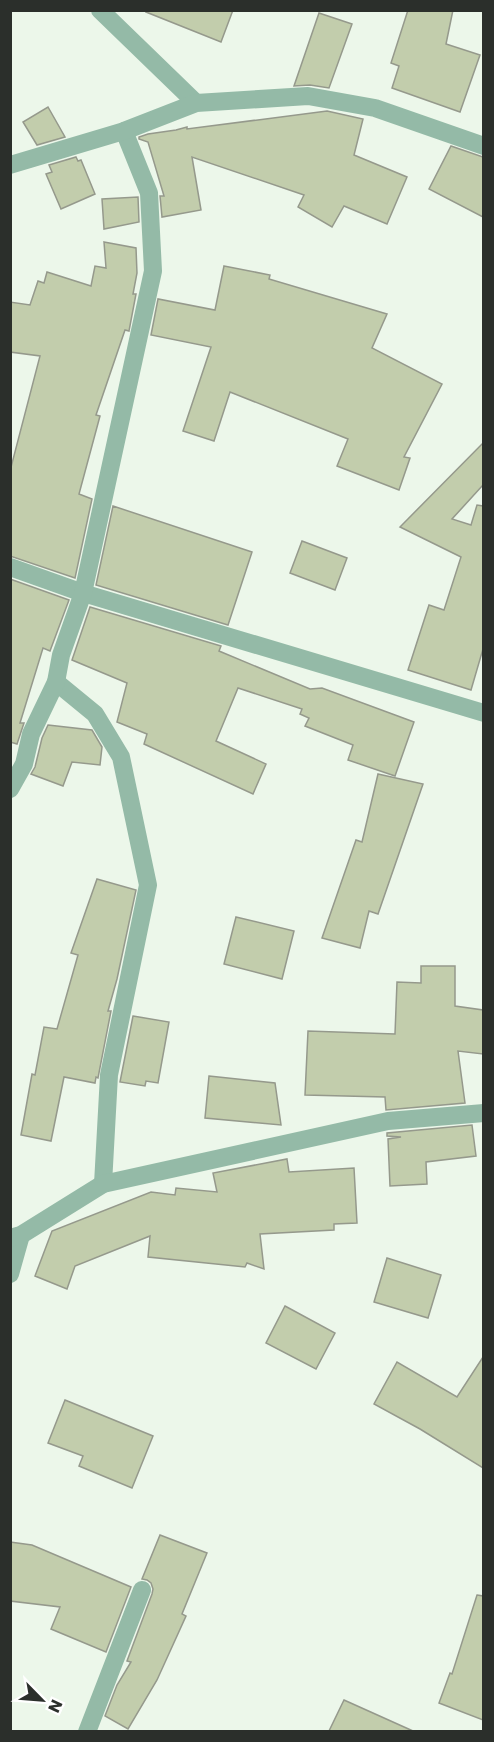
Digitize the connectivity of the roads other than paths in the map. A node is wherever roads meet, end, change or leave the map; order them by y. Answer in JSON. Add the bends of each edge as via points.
{"nodes":[{"id":1,"x":100,"y":10,"type":"edge"},
{"id":2,"x":196,"y":103,"type":"junction"},
{"id":3,"x":124,"y":131,"type":"junction"},
{"id":4,"x":483,"y":146,"type":"edge"},
{"id":5,"x":10,"y":165,"type":"edge"},
{"id":6,"x":10,"y":567,"type":"edge"},
{"id":7,"x":82,"y":593,"type":"junction"},
{"id":8,"x":56,"y":682,"type":"junction"},
{"id":9,"x":483,"y":713,"type":"edge"},
{"id":10,"x":10,"y":789,"type":"edge"},
{"id":11,"x":483,"y":1113,"type":"edge"},
{"id":12,"x":103,"y":1184,"type":"junction"},
{"id":13,"x":16,"y":1236,"type":"edge"},
{"id":14,"x":10,"y":1274,"type":"edge"},
{"id":15,"x":142,"y":1590,"type":"dead end"},
{"id":16,"x":87,"y":1731,"type":"edge"}],
"edges":[{"from":1,"to":2,"type":"street"},
{"from":2,"to":3,"type":"street"},
{"from":2,"to":4,"type":"street","via":[[308,96],[375,108]]},
{"from":3,"to":5,"type":"street"},
{"from":3,"to":7,"type":"street","via":[[149,193],[153,271]]},
{"from":6,"to":7,"type":"street"},
{"from":7,"to":8,"type":"street"},
{"from":7,"to":9,"type":"street"},
{"from":8,"to":10,"type":"street"},
{"from":8,"to":12,"type":"street","via":[[95,714],[122,757],[148,885],[109,1075]]},
{"from":11,"to":12,"type":"street","via":[[388,1121]]},
{"from":12,"to":13,"type":"street"},
{"from":13,"to":14,"type":"street"},
{"from":15,"to":16,"type":"street"}]}
